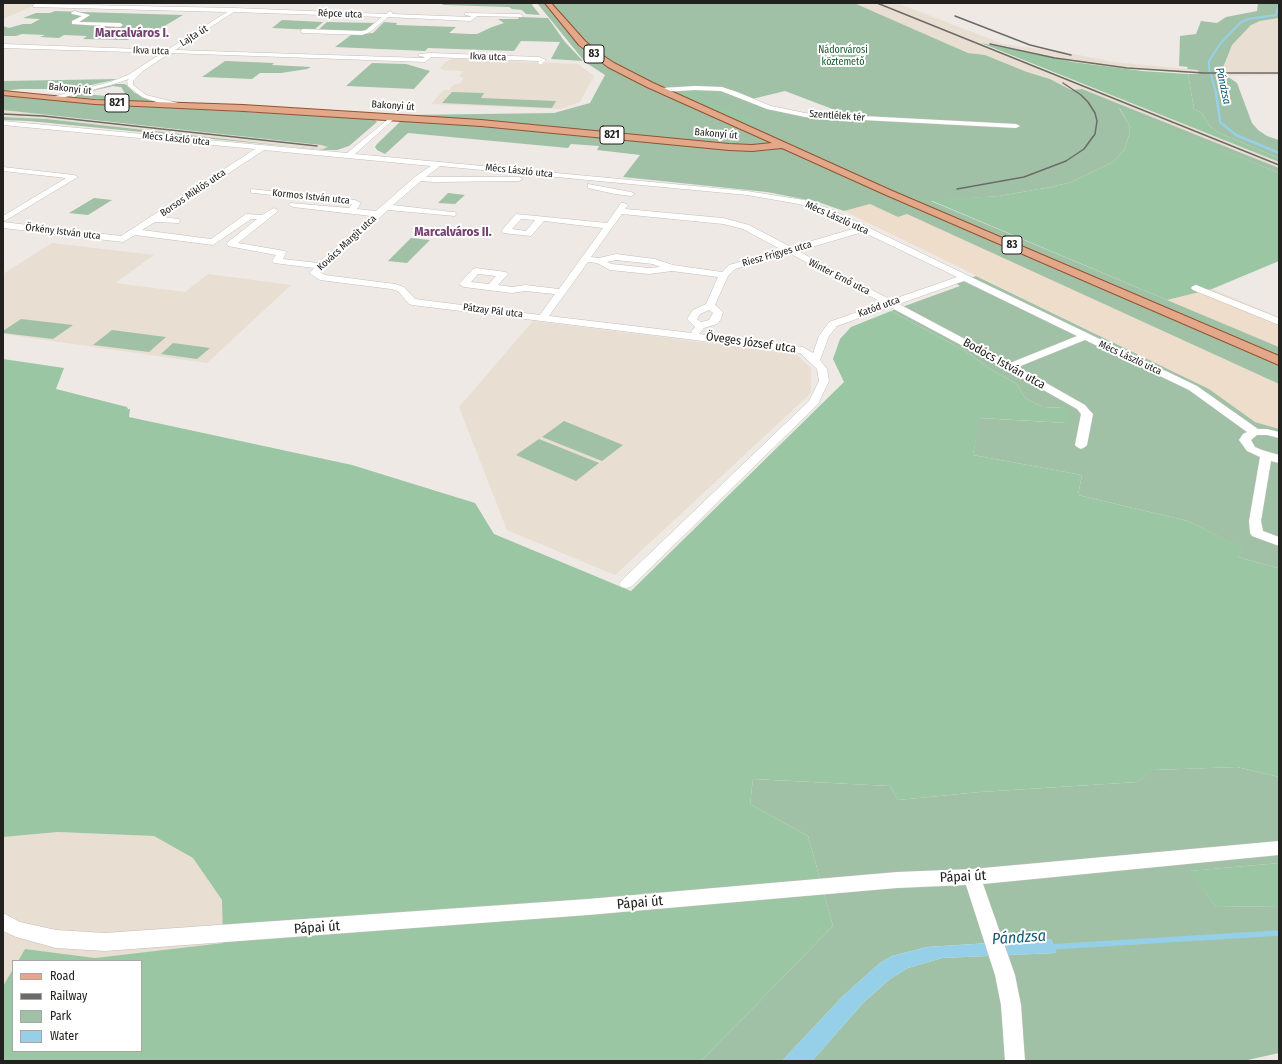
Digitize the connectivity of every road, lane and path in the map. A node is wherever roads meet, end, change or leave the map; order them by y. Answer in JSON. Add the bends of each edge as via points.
{"nodes":[{"id":1,"x":41,"y":3,"type":"edge"},
{"id":2,"x":102,"y":3,"type":"edge"},
{"id":3,"x":246,"y":3,"type":"edge"},
{"id":4,"x":548,"y":3,"type":"edge"},
{"id":5,"x":84,"y":7,"type":"junction"},
{"id":6,"x":175,"y":10,"type":"junction"},
{"id":7,"x":233,"y":11,"type":"junction"},
{"id":8,"x":388,"y":14,"type":"junction"},
{"id":9,"x":520,"y":16,"type":"dead end"},
{"id":10,"x":120,"y":25,"type":"dead end"},
{"id":11,"x":302,"y":31,"type":"dead end"},
{"id":12,"x":3,"y":40,"type":"edge"},
{"id":13,"x":3,"y":46,"type":"edge"},
{"id":14,"x":104,"y":49,"type":"junction"},
{"id":15,"x":170,"y":52,"type":"junction"},
{"id":16,"x":541,"y":63,"type":"dead end"},
{"id":17,"x":142,"y":69,"type":"junction"},
{"id":18,"x":662,"y":90,"type":"junction"},
{"id":19,"x":3,"y":93,"type":"edge"},
{"id":20,"x":54,"y":98,"type":"junction"},
{"id":21,"x":180,"y":105,"type":"junction"},
{"id":22,"x":393,"y":117,"type":"junction"},
{"id":23,"x":3,"y":123,"type":"edge"},
{"id":24,"x":1016,"y":126,"type":"dead end"},
{"id":25,"x":782,"y":145,"type":"junction"},
{"id":26,"x":263,"y":147,"type":"junction"},
{"id":27,"x":349,"y":155,"type":"junction"},
{"id":28,"x":438,"y":164,"type":"junction"},
{"id":29,"x":3,"y":169,"type":"edge"},
{"id":30,"x":522,"y":175,"type":"junction"},
{"id":31,"x":419,"y":178,"type":"junction"},
{"id":32,"x":639,"y":184,"type":"junction"},
{"id":33,"x":254,"y":191,"type":"dead end"},
{"id":34,"x":631,"y":194,"type":"junction"},
{"id":35,"x":293,"y":205,"type":"dead end"},
{"id":36,"x":386,"y":207,"type":"junction"},
{"id":37,"x":274,"y":210,"type":"dead end"},
{"id":38,"x":351,"y":211,"type":"junction"},
{"id":39,"x":620,"y":211,"type":"junction"},
{"id":40,"x":378,"y":214,"type":"junction"},
{"id":41,"x":452,"y":214,"type":"dead end"},
{"id":42,"x":260,"y":217,"type":"dead end"},
{"id":43,"x":154,"y":219,"type":"junction"},
{"id":44,"x":541,"y":219,"type":"dead end"},
{"id":45,"x":3,"y":220,"type":"edge"},
{"id":46,"x":176,"y":221,"type":"dead end"},
{"id":47,"x":3,"y":225,"type":"edge"},
{"id":48,"x":609,"y":226,"type":"junction"},
{"id":49,"x":864,"y":229,"type":"junction"},
{"id":50,"x":134,"y":232,"type":"junction"},
{"id":51,"x":123,"y":239,"type":"joint"},
{"id":52,"x":789,"y":250,"type":"junction"},
{"id":53,"x":586,"y":259,"type":"junction"},
{"id":54,"x":320,"y":266,"type":"junction"},
{"id":55,"x":724,"y":275,"type":"junction"},
{"id":56,"x":964,"y":278,"type":"junction"},
{"id":57,"x":492,"y":287,"type":"dead end"},
{"id":58,"x":1196,"y":288,"type":"dead end"},
{"id":59,"x":562,"y":292,"type":"junction"},
{"id":60,"x":412,"y":302,"type":"joint"},
{"id":61,"x":890,"y":303,"type":"junction"},
{"id":62,"x":710,"y":306,"type":"junction"},
{"id":63,"x":543,"y":318,"type":"junction"},
{"id":64,"x":1279,"y":322,"type":"edge"},
{"id":65,"x":700,"y":326,"type":"junction"},
{"id":66,"x":694,"y":336,"type":"junction"},
{"id":67,"x":1085,"y":336,"type":"junction"},
{"id":68,"x":815,"y":360,"type":"junction"},
{"id":69,"x":1279,"y":361,"type":"edge"},
{"id":70,"x":1010,"y":367,"type":"junction"},
{"id":71,"x":1255,"y":432,"type":"junction"},
{"id":72,"x":1279,"y":435,"type":"edge"},
{"id":73,"x":1081,"y":445,"type":"dead end"},
{"id":74,"x":1266,"y":457,"type":"junction"},
{"id":75,"x":1279,"y":459,"type":"edge"},
{"id":76,"x":1279,"y":542,"type":"edge"},
{"id":77,"x":626,"y":584,"type":"dead end"},
{"id":78,"x":1279,"y":848,"type":"edge"},
{"id":79,"x":972,"y":877,"type":"junction"},
{"id":80,"x":3,"y":921,"type":"edge"},
{"id":81,"x":1015,"y":1061,"type":"edge"}],
"edges":[{"from":1,"to":5,"type":"street","name":"Répce utca","via":[[35,6]]},
{"from":2,"to":6,"type":"street","name":"Répce utca","via":[[173,5],[176,6]]},
{"from":3,"to":7,"type":"street","name":"Lajta út"},
{"from":4,"to":18,"type":"main road","number":"83","via":[[596,55]]},
{"from":5,"to":6,"type":"street","name":"Répce utca"},
{"from":5,"to":10,"type":"street","via":[[74,13],[87,15],[74,23]]},
{"from":6,"to":7,"type":"street","name":"Répce utca"},
{"from":7,"to":8,"type":"street","name":"Répce utca"},
{"from":7,"to":15,"type":"street","name":"Lajta út"},
{"from":8,"to":9,"type":"street","name":"Répce utca","via":[[472,19],[476,14]]},
{"from":8,"to":11,"type":"street","name":"Répce utca","via":[[362,33]]},
{"from":12,"to":14,"type":"street","via":[[114,44]]},
{"from":13,"to":14,"type":"street","name":"Ikva utca"},
{"from":14,"to":15,"type":"street","name":"Ikva utca"},
{"from":15,"to":16,"type":"street","name":"Ikva utca","via":[[345,55],[425,60],[430,55],[539,59],[543,60]]},
{"from":15,"to":17,"type":"street","name":"Lajta út"},
{"from":17,"to":20,"type":"street","name":"Lajta út","via":[[112,83]]},
{"from":17,"to":21,"type":"street","name":"Lajta út","via":[[130,81],[130,85],[137,92]]},
{"from":18,"to":24,"type":"street","name":"Szentlélek tér","via":[[722,89],[769,108],[812,115]]},
{"from":18,"to":25,"type":"main road","number":"83"},
{"from":19,"to":20,"type":"main road","name":"Bakonyi út","number":"821"},
{"from":20,"to":21,"type":"main road","name":"Bakonyi út","number":"821","via":[[102,103]]},
{"from":21,"to":22,"type":"main road","name":"Bakonyi út","number":"821"},
{"from":22,"to":25,"type":"main road","name":"Bakonyi út","number":"821","via":[[729,147]]},
{"from":22,"to":27,"type":"street"},
{"from":23,"to":26,"type":"street","name":"Mécs László utca"},
{"from":25,"to":69,"type":"main road","number":"83"},
{"from":26,"to":27,"type":"street","name":"Mécs László utca"},
{"from":26,"to":43,"type":"street","name":"Borsos Miklós utca"},
{"from":27,"to":28,"type":"street","name":"Mécs László utca"},
{"from":28,"to":30,"type":"street","name":"Mécs László utca"},
{"from":28,"to":31,"type":"street","name":"Kovács Margit utca"},
{"from":29,"to":45,"type":"street","via":[[74,177]]},
{"from":30,"to":31,"type":"street","name":"Mécs László utca","via":[[435,180]]},
{"from":30,"to":32,"type":"street","name":"Mécs László utca"},
{"from":30,"to":34,"type":"street","name":"Mécs László utca"},
{"from":31,"to":36,"type":"street","name":"Kovács Margit utca"},
{"from":32,"to":34,"type":"street"},
{"from":32,"to":49,"type":"street","name":"Mécs László utca","via":[[789,199],[817,207]]},
{"from":33,"to":38,"type":"street","name":"Kormos István utca","via":[[357,203]]},
{"from":34,"to":39,"type":"street"},
{"from":35,"to":38,"type":"street","name":"Kormos István utca"},
{"from":36,"to":40,"type":"street","name":"Kovács Margit utca"},
{"from":36,"to":41,"type":"street","name":"Kovács Margit utca"},
{"from":37,"to":54,"type":"street","via":[[231,244],[282,253],[277,261]]},
{"from":38,"to":40,"type":"street","name":"Kormos István utca"},
{"from":39,"to":48,"type":"street"},
{"from":39,"to":52,"type":"street","name":"Winter Ernő utca","via":[[686,218],[684,222],[697,227],[720,228],[728,222],[746,227]]},
{"from":40,"to":54,"type":"street","name":"Kovács Margit utca"},
{"from":42,"to":50,"type":"street","via":[[249,216],[213,242]]},
{"from":43,"to":46,"type":"street"},
{"from":43,"to":50,"type":"street","name":"Borsos Miklós utca"},
{"from":44,"to":48,"type":"street"},
{"from":47,"to":51,"type":"street","name":"Örkény István utca"},
{"from":48,"to":53,"type":"street"},
{"from":49,"to":52,"type":"street","name":"Riesz Frigyes utca"},
{"from":49,"to":56,"type":"street","name":"Mécs László utca"},
{"from":50,"to":51,"type":"street","name":"Borsos Miklós utca"},
{"from":52,"to":55,"type":"street","name":"Riesz Frigyes utca","via":[[732,267]]},
{"from":52,"to":61,"type":"street","name":"Winter Ernő utca"},
{"from":53,"to":55,"type":"street","via":[[610,267],[649,272],[671,268]]},
{"from":53,"to":59,"type":"street"},
{"from":54,"to":60,"type":"street","name":"Kovács Margit utca","via":[[314,273],[323,278],[392,286],[401,289]]},
{"from":55,"to":62,"type":"street"},
{"from":56,"to":61,"type":"street","name":"Katód utca"},
{"from":56,"to":67,"type":"street","name":"Mécs László utca"},
{"from":57,"to":59,"type":"street","name":"Pátzay Pál utca"},
{"from":58,"to":64,"type":"street"},
{"from":59,"to":63,"type":"street"},
{"from":60,"to":63,"type":"street","name":"Pátzay Pál utca"},
{"from":61,"to":68,"type":"street","name":"Katód utca","via":[[833,324],[824,336]]},
{"from":61,"to":70,"type":"street","name":"Bodócs István utca"},
{"from":62,"to":65,"type":"street","via":[[696,312],[692,319]]},
{"from":62,"to":65,"type":"street","via":[[718,312],[716,319]]},
{"from":63,"to":66,"type":"street","name":"Öveges József utca"},
{"from":65,"to":66,"type":"street"},
{"from":66,"to":68,"type":"street","name":"Öveges József utca","via":[[803,350]]},
{"from":67,"to":70,"type":"street"},
{"from":67,"to":71,"type":"street","name":"Mécs László utca","via":[[1193,388]]},
{"from":68,"to":77,"type":"street","via":[[822,369],[824,381],[814,402]]},
{"from":70,"to":73,"type":"street","name":"Bodócs István utca","via":[[1081,407],[1087,414]]},
{"from":71,"to":72,"type":"street","name":"Mécs László utca"},
{"from":71,"to":74,"type":"street","via":[[1246,438],[1246,444]]},
{"from":74,"to":75,"type":"street"},
{"from":74,"to":76,"type":"street","via":[[1255,521],[1257,533]]},
{"from":78,"to":79,"type":"street","name":"Pápai út"},
{"from":79,"to":80,"type":"street","name":"Pápai út","via":[[897,880],[588,907],[105,942],[56,939],[16,929]]},
{"from":79,"to":81,"type":"street","via":[[1005,975],[1011,1005]]}]}
